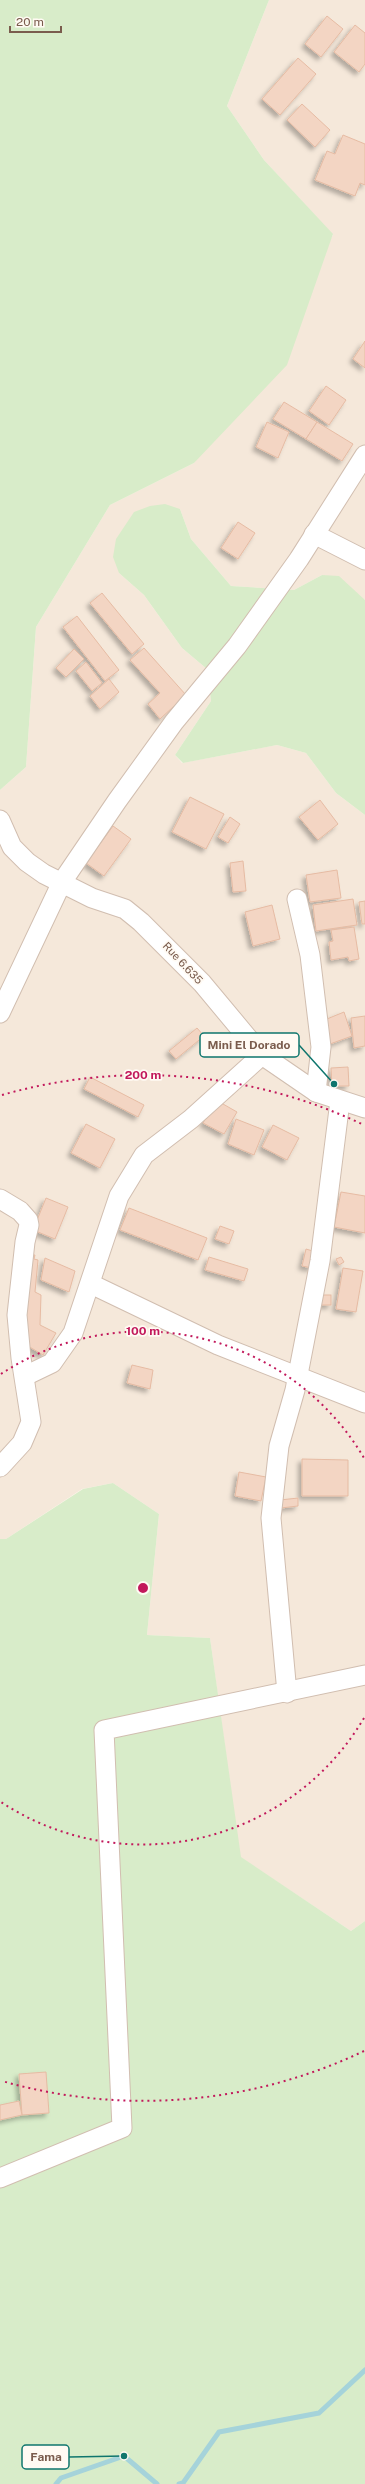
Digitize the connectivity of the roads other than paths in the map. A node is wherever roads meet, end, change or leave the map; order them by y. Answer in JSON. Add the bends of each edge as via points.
{"nodes":[{"id":1,"x":365,"y":454,"type":"edge"},
{"id":2,"x":314,"y":534,"type":"junction"},
{"id":3,"x":365,"y":560,"type":"edge"},
{"id":4,"x":0,"y":820,"type":"edge"},
{"id":5,"x":62,"y":882,"type":"junction"},
{"id":6,"x":297,"y":899,"type":"dead end"},
{"id":7,"x":0,"y":1013,"type":"edge"},
{"id":8,"x":262,"y":1055,"type":"junction"},
{"id":9,"x":316,"y":1092,"type":"junction"},
{"id":10,"x":340,"y":1102,"type":"junction"},
{"id":11,"x":365,"y":1108,"type":"edge"},
{"id":12,"x":0,"y":1199,"type":"edge"},
{"id":13,"x":91,"y":1284,"type":"junction"},
{"id":14,"x":25,"y":1376,"type":"junction"},
{"id":15,"x":297,"y":1376,"type":"junction"},
{"id":16,"x":365,"y":1403,"type":"edge"},
{"id":17,"x":0,"y":1467,"type":"edge"},
{"id":18,"x":365,"y":1675,"type":"edge"},
{"id":19,"x":287,"y":1693,"type":"junction"},
{"id":20,"x":0,"y":2178,"type":"edge"}],
"edges":[{"from":1,"to":2,"type":"street"},
{"from":2,"to":3,"type":"street"},
{"from":2,"to":5,"type":"street","via":[[295,566],[237,646],[174,722],[134,776]]},
{"from":4,"to":5,"type":"street","name":"Rue 6.635","via":[[12,847],[26,862]]},
{"from":5,"to":7,"type":"street"},
{"from":5,"to":8,"type":"street","name":"Rue 6.635","via":[[92,898],[126,909],[202,983]]},
{"from":6,"to":9,"type":"street","via":[[310,955],[321,1047]]},
{"from":8,"to":9,"type":"street","name":"Rue 6.635"},
{"from":8,"to":13,"type":"street","via":[[203,1110],[144,1155],[119,1196]]},
{"from":9,"to":10,"type":"street","name":"Rue 6.635"},
{"from":10,"to":11,"type":"street","name":"Rue 6.635"},
{"from":10,"to":15,"type":"street","via":[[320,1261]]},
{"from":12,"to":14,"type":"street","via":[[20,1211],[29,1225],[18,1315]]},
{"from":13,"to":14,"type":"street","via":[[73,1333],[59,1354],[52,1363]]},
{"from":13,"to":15,"type":"street","via":[[218,1345]]},
{"from":14,"to":17,"type":"street","via":[[32,1422],[22,1443]]},
{"from":15,"to":16,"type":"street"},
{"from":15,"to":19,"type":"street","via":[[279,1446],[271,1518]]},
{"from":18,"to":19,"type":"street"},
{"from":19,"to":20,"type":"street","via":[[104,1730],[122,2128]]}]}
